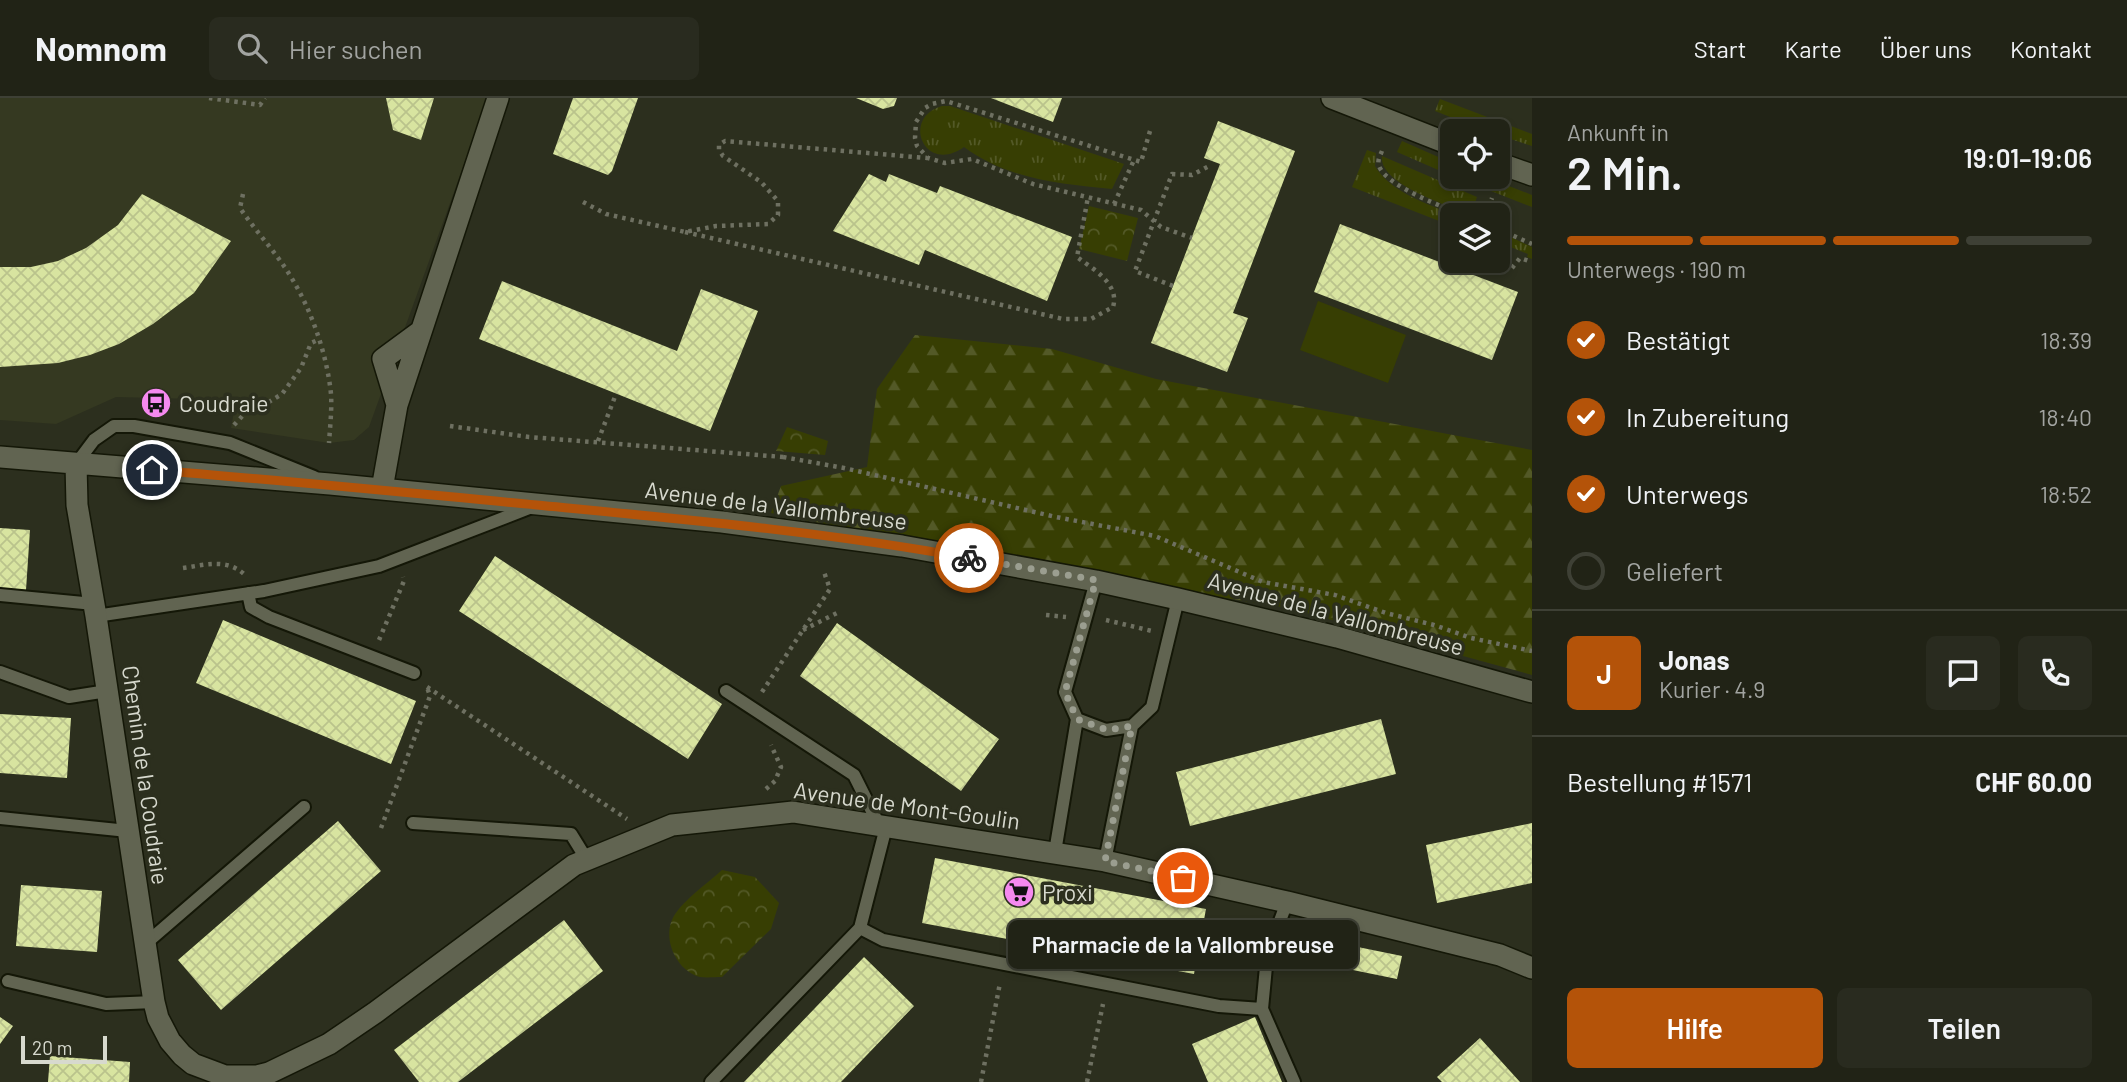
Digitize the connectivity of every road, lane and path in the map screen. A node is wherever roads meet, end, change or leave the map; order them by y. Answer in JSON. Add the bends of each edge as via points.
{"nodes":[{"id":1,"x":209,"y":98,"type":"edge"},
{"id":2,"x":265,"y":98,"type":"edge"},
{"id":3,"x":498,"y":98,"type":"edge"},
{"id":4,"x":1332,"y":98,"type":"edge"},
{"id":5,"x":1150,"y":131,"type":"dead end"},
{"id":6,"x":1440,"y":140,"type":"edge"},
{"id":7,"x":1382,"y":150,"type":"dead end"},
{"id":8,"x":928,"y":158,"type":"junction"},
{"id":9,"x":1134,"y":160,"type":"junction"},
{"id":10,"x":1211,"y":165,"type":"dead end"},
{"id":11,"x":1510,"y":167,"type":"edge"},
{"id":12,"x":1532,"y":175,"type":"edge"},
{"id":13,"x":243,"y":194,"type":"dead end"},
{"id":14,"x":1088,"y":198,"type":"junction"},
{"id":15,"x":1492,"y":198,"type":"dead end"},
{"id":16,"x":583,"y":202,"type":"dead end"},
{"id":17,"x":1490,"y":203,"type":"edge"},
{"id":18,"x":1114,"y":204,"type":"junction"},
{"id":19,"x":1440,"y":205,"type":"edge"},
{"id":20,"x":1154,"y":222,"type":"junction"},
{"id":21,"x":685,"y":232,"type":"junction"},
{"id":22,"x":1510,"y":234,"type":"edge"},
{"id":23,"x":1192,"y":238,"type":"dead end"},
{"id":24,"x":1532,"y":244,"type":"edge"},
{"id":25,"x":1532,"y":262,"type":"edge"},
{"id":26,"x":1512,"y":268,"type":"dead end"},
{"id":27,"x":1173,"y":286,"type":"dead end"},
{"id":28,"x":421,"y":331,"type":"junction"},
{"id":29,"x":318,"y":340,"type":"junction"},
{"id":30,"x":616,"y":394,"type":"dead end"},
{"id":31,"x":399,"y":398,"type":"junction"},
{"id":32,"x":450,"y":426,"type":"dead end"},
{"id":33,"x":231,"y":428,"type":"dead end"},
{"id":34,"x":598,"y":441,"type":"junction"},
{"id":35,"x":329,"y":443,"type":"dead end"},
{"id":36,"x":0,"y":457,"type":"edge"},
{"id":37,"x":76,"y":464,"type":"junction"},
{"id":38,"x":330,"y":484,"type":"junction"},
{"id":39,"x":382,"y":489,"type":"junction"},
{"id":40,"x":538,"y":505,"type":"junction"},
{"id":41,"x":396,"y":559,"type":"junction"},
{"id":42,"x":183,"y":568,"type":"dead end"},
{"id":43,"x":824,"y":572,"type":"dead end"},
{"id":44,"x":247,"y":577,"type":"dead end"},
{"id":45,"x":1096,"y":580,"type":"junction"},
{"id":46,"x":248,"y":593,"type":"junction"},
{"id":47,"x":0,"y":595,"type":"edge"},
{"id":48,"x":1178,"y":599,"type":"junction"},
{"id":49,"x":95,"y":610,"type":"junction"},
{"id":50,"x":837,"y":613,"type":"dead end"},
{"id":51,"x":802,"y":630,"type":"junction"},
{"id":52,"x":1532,"y":651,"type":"edge"},
{"id":53,"x":372,"y":657,"type":"junction"},
{"id":54,"x":0,"y":672,"type":"edge"},
{"id":55,"x":414,"y":673,"type":"joint"},
{"id":56,"x":427,"y":687,"type":"junction"},
{"id":57,"x":107,"y":691,"type":"junction"},
{"id":58,"x":726,"y":691,"type":"dead end"},
{"id":59,"x":1532,"y":692,"type":"edge"},
{"id":60,"x":752,"y":708,"type":"junction"},
{"id":61,"x":768,"y":719,"type":"junction"},
{"id":62,"x":1077,"y":719,"type":"junction"},
{"id":63,"x":1132,"y":726,"type":"junction"},
{"id":64,"x":765,"y":790,"type":"dead end"},
{"id":65,"x":304,"y":807,"type":"dead end"},
{"id":66,"x":0,"y":818,"type":"edge"},
{"id":67,"x":413,"y":823,"type":"dead end"},
{"id":68,"x":636,"y":825,"type":"dead end"},
{"id":69,"x":883,"y":827,"type":"junction"},
{"id":70,"x":382,"y":828,"type":"dead end"},
{"id":71,"x":128,"y":831,"type":"junction"},
{"id":72,"x":1055,"y":852,"type":"junction"},
{"id":73,"x":587,"y":859,"type":"junction"},
{"id":74,"x":1105,"y":861,"type":"junction"},
{"id":75,"x":1287,"y":902,"type":"junction"},
{"id":76,"x":860,"y":928,"type":"junction"},
{"id":77,"x":144,"y":945,"type":"junction"},
{"id":78,"x":1004,"y":964,"type":"junction"},
{"id":79,"x":1532,"y":968,"type":"edge"},
{"id":80,"x":8,"y":981,"type":"dead end"},
{"id":81,"x":1108,"y":984,"type":"junction"},
{"id":82,"x":154,"y":1002,"type":"junction"},
{"id":83,"x":1262,"y":1009,"type":"junction"},
{"id":84,"x":208,"y":1077,"type":"edge"},
{"id":85,"x":711,"y":1082,"type":"edge"},
{"id":86,"x":981,"y":1082,"type":"edge"},
{"id":87,"x":1087,"y":1082,"type":"edge"},
{"id":88,"x":1294,"y":1082,"type":"edge"}],
"edges":[{"from":1,"to":2,"type":"path","via":[[260,105]]},
{"from":3,"to":28,"type":"street"},
{"from":4,"to":6,"type":"street"},
{"from":5,"to":9,"type":"path","via":[[1141,162]]},
{"from":7,"to":19,"type":"path","via":[[1380,170]]},
{"from":8,"to":9,"type":"path","via":[[915,138],[916,122],[925,108],[946,101]]},
{"from":8,"to":14,"type":"path","via":[[945,163],[972,159],[1033,184]]},
{"from":8,"to":21,"type":"path","via":[[725,141],[719,145],[723,156],[775,195],[778,215],[768,224]]},
{"from":9,"to":18,"type":"path"},
{"from":10,"to":20,"type":"path","via":[[1192,175],[1172,174]]},
{"from":11,"to":12,"type":"street"},
{"from":13,"to":29,"type":"path","via":[[240,208],[291,278]]},
{"from":14,"to":18,"type":"path"},
{"from":14,"to":21,"type":"path","via":[[1077,257],[1115,294],[1113,307],[1091,319],[1063,318]]},
{"from":15,"to":17,"type":"path"},
{"from":16,"to":21,"type":"path","via":[[606,214]]},
{"from":18,"to":20,"type":"path","via":[[1141,210]]},
{"from":20,"to":23,"type":"path"},
{"from":20,"to":27,"type":"path","via":[[1135,271]]},
{"from":22,"to":24,"type":"path"},
{"from":25,"to":26,"type":"path","via":[[1520,258]]},
{"from":28,"to":31,"type":"street"},
{"from":28,"to":31,"type":"street","via":[[383,359]]},
{"from":29,"to":33,"type":"path","via":[[282,394],[247,410]]},
{"from":29,"to":35,"type":"path","via":[[331,397]]},
{"from":30,"to":34,"type":"path"},
{"from":31,"to":39,"type":"street"},
{"from":32,"to":34,"type":"path"},
{"from":34,"to":52,"type":"path","via":[[784,454],[1155,536],[1263,582],[1335,595],[1471,638]]},
{"from":36,"to":37,"type":"street","name":"Avenue de la Vallombreuse"},
{"from":37,"to":38,"type":"street","name":"Avenue de la Vallombreuse"},
{"from":37,"to":38,"type":"lane","via":[[94,440],[114,426],[134,426],[230,443]]},
{"from":37,"to":49,"type":"street","name":"Chemin de la Coudraie","via":[[77,505]]},
{"from":38,"to":39,"type":"street","name":"Avenue de la Vallombreuse"},
{"from":39,"to":40,"type":"street","name":"Avenue de la Vallombreuse"},
{"from":40,"to":41,"type":"lane"},
{"from":40,"to":45,"type":"street","name":"Avenue de la Vallombreuse","via":[[865,541]]},
{"from":41,"to":46,"type":"lane"},
{"from":41,"to":53,"type":"path","via":[[404,581]]},
{"from":42,"to":44,"type":"path","via":[[222,563]]},
{"from":43,"to":51,"type":"path","via":[[830,589]]},
{"from":45,"to":48,"type":"street","name":"Avenue de la Vallombreuse"},
{"from":45,"to":62,"type":"lane","via":[[1065,692]]},
{"from":46,"to":49,"type":"lane"},
{"from":46,"to":53,"type":"lane","via":[[251,607],[269,617]]},
{"from":47,"to":49,"type":"lane"},
{"from":48,"to":59,"type":"street","name":"Avenue de la Vallombreuse","via":[[1337,637]]},
{"from":48,"to":63,"type":"lane","via":[[1152,708]]},
{"from":49,"to":57,"type":"street","name":"Chemin de la Coudraie"},
{"from":50,"to":51,"type":"path"},
{"from":51,"to":60,"type":"path"},
{"from":53,"to":55,"type":"lane"},
{"from":54,"to":57,"type":"lane","via":[[69,697]]},
{"from":55,"to":56,"type":"path"},
{"from":56,"to":68,"type":"path"},
{"from":56,"to":70,"type":"path","via":[[430,696]]},
{"from":57,"to":71,"type":"street","name":"Chemin de la Coudraie"},
{"from":58,"to":60,"type":"lane"},
{"from":60,"to":61,"type":"lane"},
{"from":61,"to":64,"type":"path","via":[[763,729],[781,767]]},
{"from":61,"to":69,"type":"lane","via":[[854,775]]},
{"from":62,"to":63,"type":"lane","via":[[1107,730]]},
{"from":62,"to":72,"type":"lane"},
{"from":63,"to":74,"type":"lane"},
{"from":65,"to":77,"type":"lane"},
{"from":66,"to":71,"type":"lane"},
{"from":67,"to":73,"type":"lane","via":[[571,834]]},
{"from":69,"to":72,"type":"street","name":"Avenue de Mont-Goulin"},
{"from":69,"to":73,"type":"street","name":"Avenue de Mont-Goulin","via":[[793,812],[672,825]]},
{"from":69,"to":76,"type":"lane"},
{"from":71,"to":77,"type":"street","name":"Chemin de la Coudraie"},
{"from":72,"to":74,"type":"street","name":"Avenue de Mont-Goulin"},
{"from":73,"to":84,"type":"street","name":"Avenue de Mont-Goulin","via":[[329,1044],[257,1076]]},
{"from":74,"to":75,"type":"street","name":"Avenue de Mont-Goulin"},
{"from":75,"to":79,"type":"street","name":"Avenue de Mont-Goulin"},
{"from":75,"to":83,"type":"lane","via":[[1267,956]]},
{"from":76,"to":78,"type":"lane","via":[[883,940]]},
{"from":76,"to":85,"type":"lane"},
{"from":77,"to":82,"type":"street","name":"Chemin de la Coudraie"},
{"from":78,"to":81,"type":"lane"},
{"from":78,"to":86,"type":"path"},
{"from":80,"to":82,"type":"lane","via":[[106,1004]]},
{"from":81,"to":83,"type":"lane","via":[[1219,1006]]},
{"from":81,"to":87,"type":"path"},
{"from":82,"to":84,"type":"street","name":"Chemin de la Coudraie","via":[[175,1048]]},
{"from":83,"to":88,"type":"lane"}]}
